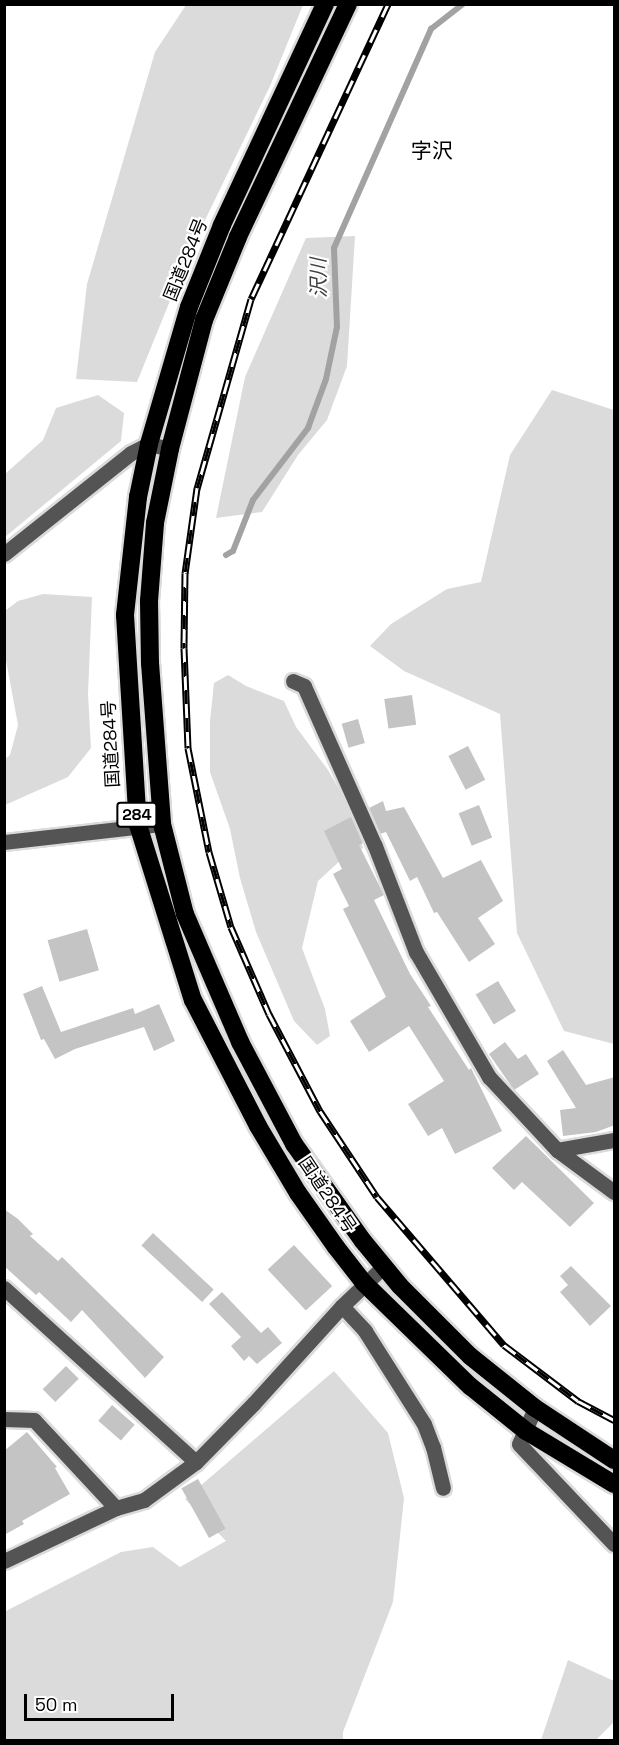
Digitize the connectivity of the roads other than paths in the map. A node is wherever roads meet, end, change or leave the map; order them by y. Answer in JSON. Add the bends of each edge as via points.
{"nodes":[{"id":1,"x":325,"y":4,"type":"edge"},
{"id":2,"x":348,"y":4,"type":"edge"},
{"id":3,"x":149,"y":444,"type":"junction"},
{"id":4,"x":170,"y":449,"type":"junction"},
{"id":5,"x":4,"y":554,"type":"edge"},
{"id":6,"x":293,"y":681,"type":"dead end"},
{"id":7,"x":162,"y":824,"type":"junction"},
{"id":8,"x":138,"y":825,"type":"junction"},
{"id":9,"x":4,"y":842,"type":"edge"},
{"id":10,"x":615,"y":1140,"type":"edge"},
{"id":11,"x":557,"y":1150,"type":"junction"},
{"id":12,"x":615,"y":1192,"type":"edge"},
{"id":13,"x":383,"y":1267,"type":"junction"},
{"id":14,"x":364,"y":1283,"type":"junction"},
{"id":15,"x":4,"y":1288,"type":"edge"},
{"id":16,"x":342,"y":1306,"type":"junction"},
{"id":17,"x":536,"y":1408,"type":"junction"},
{"id":18,"x":4,"y":1419,"type":"edge"},
{"id":19,"x":526,"y":1431,"type":"junction"},
{"id":20,"x":615,"y":1460,"type":"edge"},
{"id":21,"x":196,"y":1462,"type":"junction"},
{"id":22,"x":615,"y":1484,"type":"edge"},
{"id":23,"x":443,"y":1488,"type":"dead end"},
{"id":24,"x":116,"y":1508,"type":"junction"},
{"id":25,"x":615,"y":1544,"type":"edge"},
{"id":26,"x":4,"y":1561,"type":"edge"}],
"edges":[{"from":1,"to":3,"type":"highway","name":"国道284号","number":"284","via":[[222,225],[189,307]]},
{"from":2,"to":4,"type":"highway","name":"国道284号","number":"284","via":[[238,237],[204,320]]},
{"from":3,"to":4,"type":"street"},
{"from":3,"to":5,"type":"street","via":[[131,453]]},
{"from":3,"to":8,"type":"highway","name":"国道284号","number":"284","via":[[138,497],[125,615]]},
{"from":4,"to":7,"type":"highway","name":"国道284号","number":"284","via":[[155,523],[149,601]]},
{"from":6,"to":11,"type":"street","via":[[304,686],[375,846],[416,952],[489,1077]]},
{"from":7,"to":8,"type":"street"},
{"from":7,"to":13,"type":"highway","name":"国道284号","number":"284","via":[[185,914],[217,993],[264,1089],[294,1144]]},
{"from":8,"to":9,"type":"street"},
{"from":8,"to":14,"type":"highway","name":"国道284号","number":"284","via":[[175,951],[220,1056],[298,1193]]},
{"from":10,"to":11,"type":"street"},
{"from":11,"to":12,"type":"street"},
{"from":13,"to":14,"type":"street"},
{"from":13,"to":17,"type":"highway","name":"国道284号","number":"284","via":[[470,1356]]},
{"from":14,"to":16,"type":"street"},
{"from":14,"to":19,"type":"highway","name":"国道284号","number":"284","via":[[470,1386]]},
{"from":15,"to":21,"type":"street"},
{"from":16,"to":21,"type":"street"},
{"from":16,"to":23,"type":"street","via":[[365,1331],[424,1424]]},
{"from":17,"to":19,"type":"street"},
{"from":17,"to":20,"type":"highway","name":"国道284号","number":"284"},
{"from":18,"to":24,"type":"street","via":[[34,1420]]},
{"from":19,"to":22,"type":"highway","name":"国道284号","number":"284"},
{"from":19,"to":25,"type":"street","via":[[519,1444]]},
{"from":21,"to":24,"type":"street","via":[[144,1500]]},
{"from":24,"to":26,"type":"street"}]}
